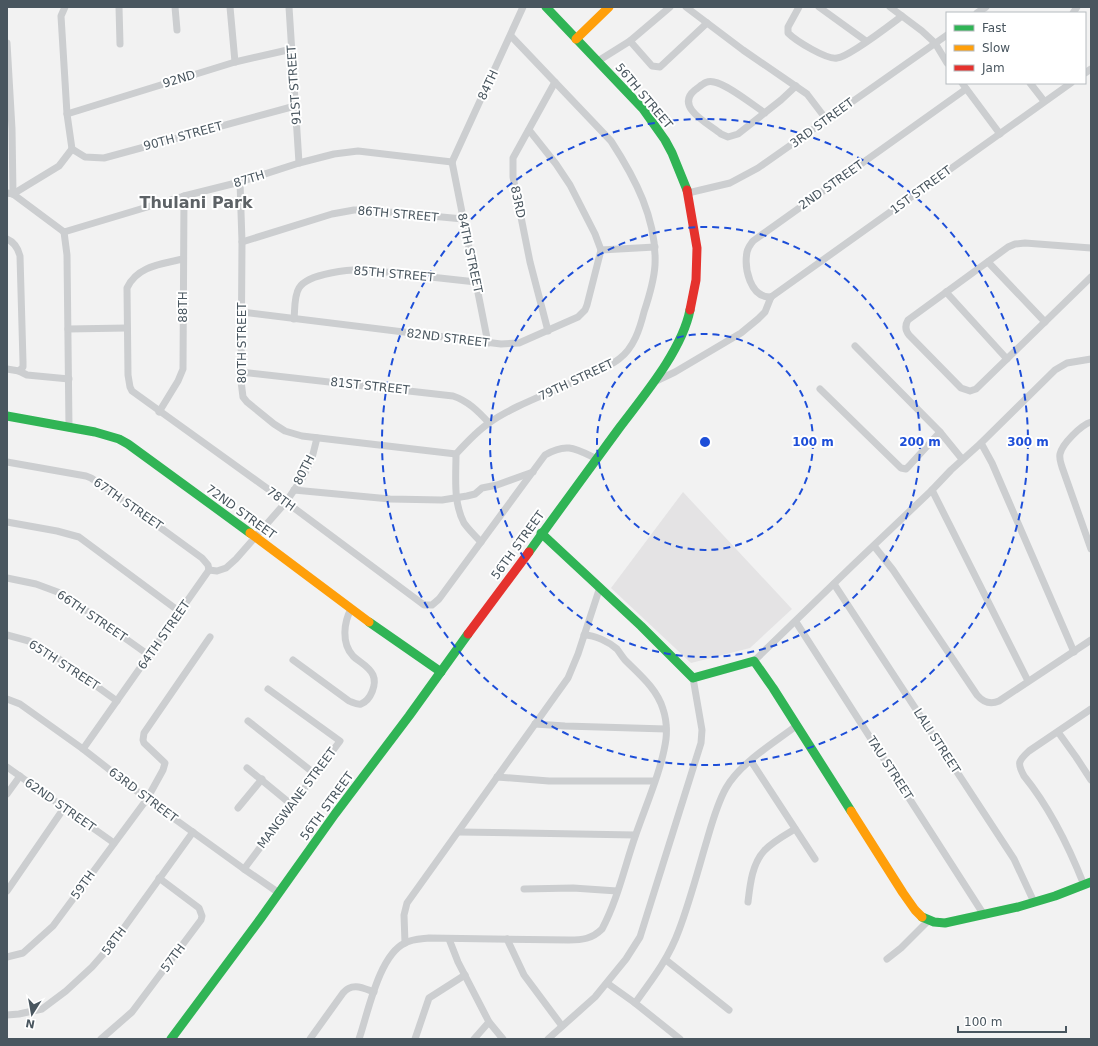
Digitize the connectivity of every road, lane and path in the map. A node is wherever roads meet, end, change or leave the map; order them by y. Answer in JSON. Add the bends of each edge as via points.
{"nodes":[{"id":1,"x":65,"y":7,"type":"edge"},
{"id":2,"x":119,"y":7,"type":"edge"},
{"id":3,"x":175,"y":7,"type":"edge"},
{"id":4,"x":230,"y":7,"type":"edge"},
{"id":5,"x":289,"y":7,"type":"edge"},
{"id":6,"x":523,"y":7,"type":"edge"},
{"id":7,"x":546,"y":7,"type":"edge"},
{"id":8,"x":609,"y":7,"type":"edge"},
{"id":9,"x":670,"y":7,"type":"edge"},
{"id":10,"x":686,"y":7,"type":"edge"},
{"id":11,"x":799,"y":7,"type":"edge"},
{"id":12,"x":819,"y":7,"type":"edge"},
{"id":13,"x":890,"y":7,"type":"edge"},
{"id":14,"x":902,"y":16,"type":"junction"},
{"id":15,"x":707,"y":23,"type":"junction"},
{"id":16,"x":177,"y":30,"type":"dead end"},
{"id":17,"x":511,"y":36,"type":"junction"},
{"id":18,"x":946,"y":36,"type":"edge"},
{"id":19,"x":576,"y":39,"type":"junction"},
{"id":20,"x":630,"y":41,"type":"junction"},
{"id":21,"x":866,"y":41,"type":"junction"},
{"id":22,"x":7,"y":42,"type":"edge"},
{"id":23,"x":120,"y":44,"type":"dead end"},
{"id":24,"x":935,"y":44,"type":"junction"},
{"id":25,"x":292,"y":49,"type":"junction"},
{"id":26,"x":598,"y":61,"type":"junction"},
{"id":27,"x":946,"y":61,"type":"edge"},
{"id":28,"x":235,"y":62,"type":"junction"},
{"id":29,"x":8,"y":70,"type":"edge"},
{"id":30,"x":555,"y":82,"type":"junction"},
{"id":31,"x":1031,"y":84,"type":"edge"},
{"id":32,"x":1070,"y":84,"type":"edge"},
{"id":33,"x":796,"y":86,"type":"junction"},
{"id":34,"x":964,"y":86,"type":"edge"},
{"id":35,"x":1044,"y":101,"type":"junction"},
{"id":36,"x":295,"y":106,"type":"junction"},
{"id":37,"x":765,"y":113,"type":"junction"},
{"id":38,"x":67,"y":114,"type":"junction"},
{"id":39,"x":826,"y":119,"type":"junction"},
{"id":40,"x":10,"y":129,"type":"edge"},
{"id":41,"x":529,"y":130,"type":"junction"},
{"id":42,"x":1000,"y":134,"type":"junction"},
{"id":43,"x":72,"y":149,"type":"junction"},
{"id":44,"x":452,"y":162,"type":"junction"},
{"id":45,"x":300,"y":163,"type":"junction"},
{"id":46,"x":240,"y":182,"type":"junction"},
{"id":47,"x":688,"y":193,"type":"junction"},
{"id":48,"x":10,"y":194,"type":"edge"},
{"id":49,"x":184,"y":196,"type":"junction"},
{"id":50,"x":463,"y":219,"type":"junction"},
{"id":51,"x":64,"y":232,"type":"junction"},
{"id":52,"x":7,"y":238,"type":"edge"},
{"id":53,"x":242,"y":242,"type":"junction"},
{"id":54,"x":655,"y":247,"type":"junction"},
{"id":55,"x":1091,"y":248,"type":"edge"},
{"id":56,"x":601,"y":250,"type":"junction"},
{"id":57,"x":183,"y":259,"type":"junction"},
{"id":58,"x":988,"y":262,"type":"junction"},
{"id":59,"x":1091,"y":277,"type":"edge"},
{"id":60,"x":476,"y":282,"type":"junction"},
{"id":61,"x":946,"y":292,"type":"junction"},
{"id":62,"x":771,"y":296,"type":"junction"},
{"id":63,"x":242,"y":312,"type":"junction"},
{"id":64,"x":294,"y":319,"type":"junction"},
{"id":65,"x":1045,"y":322,"type":"junction"},
{"id":66,"x":127,"y":328,"type":"junction"},
{"id":67,"x":68,"y":329,"type":"junction"},
{"id":68,"x":548,"y":331,"type":"junction"},
{"id":69,"x":488,"y":343,"type":"junction"},
{"id":70,"x":855,"y":346,"type":"dead end"},
{"id":71,"x":1007,"y":359,"type":"junction"},
{"id":72,"x":1091,"y":359,"type":"edge"},
{"id":73,"x":7,"y":369,"type":"edge"},
{"id":74,"x":19,"y":371,"type":"junction"},
{"id":75,"x":241,"y":372,"type":"junction"},
{"id":76,"x":69,"y":380,"type":"junction"},
{"id":77,"x":654,"y":382,"type":"junction"},
{"id":78,"x":820,"y":389,"type":"dead end"},
{"id":79,"x":159,"y":412,"type":"junction"},
{"id":80,"x":7,"y":416,"type":"edge"},
{"id":81,"x":1091,"y":422,"type":"edge"},
{"id":82,"x":489,"y":423,"type":"junction"},
{"id":83,"x":69,"y":428,"type":"junction"},
{"id":84,"x":940,"y":432,"type":"junction"},
{"id":85,"x":317,"y":438,"type":"junction"},
{"id":86,"x":981,"y":443,"type":"junction"},
{"id":87,"x":456,"y":454,"type":"junction"},
{"id":88,"x":597,"y":459,"type":"junction"},
{"id":89,"x":962,"y":459,"type":"junction"},
{"id":90,"x":7,"y":462,"type":"edge"},
{"id":91,"x":534,"y":472,"type":"junction"},
{"id":92,"x":294,"y":490,"type":"junction"},
{"id":93,"x":932,"y":490,"type":"junction"},
{"id":94,"x":456,"y":498,"type":"junction"},
{"id":95,"x":286,"y":502,"type":"junction"},
{"id":96,"x":7,"y":522,"type":"edge"},
{"id":97,"x":541,"y":533,"type":"junction"},
{"id":98,"x":256,"y":537,"type":"junction"},
{"id":99,"x":481,"y":542,"type":"junction"},
{"id":100,"x":874,"y":546,"type":"junction"},
{"id":101,"x":1091,"y":549,"type":"edge"},
{"id":102,"x":210,"y":570,"type":"junction"},
{"id":103,"x":7,"y":578,"type":"edge"},
{"id":104,"x":834,"y":584,"type":"junction"},
{"id":105,"x":600,"y":587,"type":"junction"},
{"id":106,"x":351,"y":609,"type":"junction"},
{"id":107,"x":180,"y":612,"type":"junction"},
{"id":108,"x":796,"y":622,"type":"junction"},
{"id":109,"x":7,"y":635,"type":"edge"},
{"id":110,"x":584,"y":635,"type":"junction"},
{"id":111,"x":210,"y":637,"type":"dead end"},
{"id":112,"x":1091,"y":640,"type":"edge"},
{"id":113,"x":1074,"y":652,"type":"junction"},
{"id":114,"x":150,"y":656,"type":"junction"},
{"id":115,"x":292,"y":660,"type":"dead end"},
{"id":116,"x":754,"y":661,"type":"junction"},
{"id":117,"x":441,"y":672,"type":"junction"},
{"id":118,"x":693,"y":678,"type":"junction"},
{"id":119,"x":1028,"y":681,"type":"junction"},
{"id":120,"x":268,"y":689,"type":"dead end"},
{"id":121,"x":7,"y":699,"type":"edge"},
{"id":122,"x":117,"y":701,"type":"junction"},
{"id":123,"x":1091,"y":710,"type":"edge"},
{"id":124,"x":248,"y":721,"type":"dead end"},
{"id":125,"x":534,"y":724,"type":"junction"},
{"id":126,"x":796,"y":726,"type":"junction"},
{"id":127,"x":666,"y":729,"type":"junction"},
{"id":128,"x":1058,"y":732,"type":"junction"},
{"id":129,"x":82,"y":749,"type":"junction"},
{"id":130,"x":751,"y":761,"type":"junction"},
{"id":131,"x":7,"y":767,"type":"edge"},
{"id":132,"x":248,"y":768,"type":"dead end"},
{"id":133,"x":315,"y":774,"type":"junction"},
{"id":134,"x":20,"y":776,"type":"junction"},
{"id":135,"x":497,"y":777,"type":"junction"},
{"id":136,"x":262,"y":779,"type":"junction"},
{"id":137,"x":1091,"y":780,"type":"edge"},
{"id":138,"x":654,"y":781,"type":"junction"},
{"id":139,"x":7,"y":794,"type":"edge"},
{"id":140,"x":147,"y":799,"type":"junction"},
{"id":141,"x":292,"y":805,"type":"junction"},
{"id":142,"x":64,"y":808,"type":"junction"},
{"id":143,"x":238,"y":808,"type":"dead end"},
{"id":144,"x":795,"y":829,"type":"junction"},
{"id":145,"x":193,"y":832,"type":"junction"},
{"id":146,"x":459,"y":832,"type":"junction"},
{"id":147,"x":635,"y":835,"type":"junction"},
{"id":148,"x":114,"y":843,"type":"junction"},
{"id":149,"x":815,"y":859,"type":"dead end"},
{"id":150,"x":244,"y":869,"type":"junction"},
{"id":151,"x":160,"y":878,"type":"junction"},
{"id":152,"x":1088,"y":883,"type":"edge"},
{"id":153,"x":524,"y":889,"type":"dead end"},
{"id":154,"x":7,"y":891,"type":"edge"},
{"id":155,"x":617,"y":891,"type":"junction"},
{"id":156,"x":279,"y":893,"type":"junction"},
{"id":157,"x":748,"y":902,"type":"dead end"},
{"id":158,"x":1034,"y":902,"type":"junction"},
{"id":159,"x":984,"y":915,"type":"junction"},
{"id":160,"x":928,"y":921,"type":"junction"},
{"id":161,"x":449,"y":939,"type":"junction"},
{"id":162,"x":508,"y":939,"type":"junction"},
{"id":163,"x":404,"y":943,"type":"junction"},
{"id":164,"x":7,"y":957,"type":"edge"},
{"id":165,"x":887,"y":959,"type":"dead end"},
{"id":166,"x":666,"y":960,"type":"junction"},
{"id":167,"x":465,"y":975,"type":"junction"},
{"id":168,"x":607,"y":983,"type":"junction"},
{"id":169,"x":374,"y":992,"type":"junction"},
{"id":170,"x":635,"y":1003,"type":"junction"},
{"id":171,"x":729,"y":1010,"type":"dead end"},
{"id":172,"x":7,"y":1015,"type":"edge"},
{"id":173,"x":489,"y":1022,"type":"junction"},
{"id":174,"x":562,"y":1026,"type":"junction"},
{"id":175,"x":101,"y":1039,"type":"edge"},
{"id":176,"x":171,"y":1039,"type":"edge"},
{"id":177,"x":310,"y":1039,"type":"edge"},
{"id":178,"x":359,"y":1039,"type":"edge"},
{"id":179,"x":415,"y":1039,"type":"edge"},
{"id":180,"x":474,"y":1039,"type":"edge"},
{"id":181,"x":503,"y":1039,"type":"edge"},
{"id":182,"x":548,"y":1039,"type":"edge"},
{"id":183,"x":680,"y":1039,"type":"edge"}],
"edges":[{"from":1,"to":38,"type":"street","via":[[61,16]]},
{"from":2,"to":23,"type":"street"},
{"from":3,"to":16,"type":"street"},
{"from":4,"to":28,"type":"street"},
{"from":5,"to":25,"type":"street","name":"91ST STREET"},
{"from":6,"to":17,"type":"street","name":"84TH"},
{"from":7,"to":19,"type":"street","name":"56TH STREET"},
{"from":8,"to":19,"type":"street"},
{"from":9,"to":20,"type":"street"},
{"from":10,"to":15,"type":"street"},
{"from":11,"to":21,"type":"street","via":[[788,27],[788,33],[825,56],[842,57]]},
{"from":12,"to":21,"type":"street"},
{"from":13,"to":14,"type":"street"},
{"from":14,"to":21,"type":"street"},
{"from":14,"to":24,"type":"street"},
{"from":15,"to":20,"type":"street","via":[[660,67],[652,66]]},
{"from":15,"to":33,"type":"street"},
{"from":17,"to":30,"type":"street","name":"79TH STREET"},
{"from":17,"to":44,"type":"street","name":"84TH"},
{"from":18,"to":24,"type":"street","name":"3RD STREET"},
{"from":19,"to":26,"type":"street","name":"56TH STREET"},
{"from":20,"to":26,"type":"street"},
{"from":22,"to":29,"type":"street"},
{"from":24,"to":27,"type":"street"},
{"from":24,"to":39,"type":"street","name":"3RD STREET"},
{"from":25,"to":28,"type":"street","name":"92ND"},
{"from":25,"to":36,"type":"street","name":"91ST STREET"},
{"from":26,"to":47,"type":"street","name":"56TH STREET","via":[[657,127],[672,153]]},
{"from":28,"to":38,"type":"street","name":"92ND"},
{"from":29,"to":40,"type":"street"},
{"from":30,"to":41,"type":"street","name":"83RD"},
{"from":30,"to":54,"type":"street","name":"79TH STREET","via":[[611,141],[646,206]]},
{"from":31,"to":35,"type":"street"},
{"from":32,"to":35,"type":"street","name":"1ST STREET"},
{"from":33,"to":37,"type":"street"},
{"from":33,"to":39,"type":"street","via":[[811,98]]},
{"from":34,"to":42,"type":"street"},
{"from":34,"to":62,"type":"street","name":"2ND STREET","via":[[754,241],[747,253],[749,279],[759,293],[765,297]]},
{"from":35,"to":42,"type":"street","name":"1ST STREET"},
{"from":36,"to":43,"type":"street","name":"90TH STREET","via":[[104,158],[85,157]]},
{"from":36,"to":45,"type":"street","name":"91ST STREET"},
{"from":37,"to":37,"type":"street","via":[[738,134],[726,136],[690,109],[688,98],[704,82],[715,82],[735,92]]},
{"from":38,"to":43,"type":"street"},
{"from":39,"to":47,"type":"street","name":"3RD STREET","via":[[750,174],[730,183]]},
{"from":40,"to":48,"type":"street"},
{"from":41,"to":56,"type":"street","via":[[570,185]]},
{"from":41,"to":68,"type":"street","name":"83RD","via":[[513,158],[512,177]]},
{"from":42,"to":62,"type":"street","name":"1ST STREET"},
{"from":43,"to":48,"type":"street","via":[[59,166]]},
{"from":44,"to":45,"type":"street","name":"87TH","via":[[358,150]]},
{"from":44,"to":50,"type":"street","name":"84TH STREET"},
{"from":45,"to":46,"type":"street","name":"87TH"},
{"from":46,"to":49,"type":"street","name":"87TH"},
{"from":46,"to":53,"type":"street","name":"80TH STREET"},
{"from":47,"to":77,"type":"street","name":"56TH STREET","via":[[697,248],[693,296],[687,324]]},
{"from":48,"to":51,"type":"street"},
{"from":49,"to":51,"type":"street","name":"87TH"},
{"from":49,"to":57,"type":"street","name":"88TH"},
{"from":50,"to":53,"type":"street","name":"86TH STREET","via":[[354,210],[332,214]]},
{"from":50,"to":60,"type":"street","name":"84TH STREET"},
{"from":51,"to":67,"type":"street","via":[[67,255]]},
{"from":52,"to":74,"type":"street","via":[[14,244],[20,256],[23,367]]},
{"from":53,"to":63,"type":"street","name":"80TH STREET"},
{"from":54,"to":56,"type":"street"},
{"from":54,"to":82,"type":"street","name":"79TH STREET","via":[[653,281],[641,322],[625,354],[609,366]]},
{"from":55,"to":58,"type":"street","via":[[1020,243],[1008,247]]},
{"from":56,"to":68,"type":"street","name":"82ND STREET","via":[[585,310],[578,317]]},
{"from":57,"to":66,"type":"street","name":"78TH","via":[[145,269],[130,281],[126,295]]},
{"from":57,"to":79,"type":"street","name":"88TH","via":[[183,369]]},
{"from":58,"to":61,"type":"street"},
{"from":58,"to":65,"type":"street"},
{"from":59,"to":65,"type":"street"},
{"from":60,"to":64,"type":"street","name":"85TH STREET","via":[[355,269],[335,272],[312,278],[301,285]]},
{"from":60,"to":69,"type":"street","name":"84TH STREET"},
{"from":61,"to":71,"type":"street"},
{"from":61,"to":71,"type":"street","via":[[908,320],[905,327],[909,335],[961,388],[966,390],[976,389]]},
{"from":62,"to":77,"type":"street","via":[[765,312],[741,333]]},
{"from":63,"to":64,"type":"street","name":"82ND STREET"},
{"from":63,"to":75,"type":"street","name":"80TH STREET"},
{"from":64,"to":69,"type":"street","name":"82ND STREET"},
{"from":65,"to":71,"type":"street"},
{"from":66,"to":67,"type":"street"},
{"from":66,"to":79,"type":"street","name":"78TH","via":[[130,387]]},
{"from":67,"to":76,"type":"street"},
{"from":68,"to":69,"type":"street","name":"82ND STREET","via":[[519,343]]},
{"from":70,"to":84,"type":"street"},
{"from":72,"to":86,"type":"street","via":[[1073,360],[1055,370]]},
{"from":73,"to":74,"type":"street"},
{"from":74,"to":76,"type":"street","via":[[27,376]]},
{"from":75,"to":82,"type":"street","name":"81ST STREET","via":[[452,396],[471,405]]},
{"from":75,"to":85,"type":"street","name":"80TH STREET","via":[[243,397],[257,410],[285,431]]},
{"from":76,"to":83,"type":"street"},
{"from":77,"to":88,"type":"street","name":"56TH STREET"},
{"from":78,"to":84,"type":"street","via":[[900,468],[906,469]]},
{"from":79,"to":95,"type":"street","name":"78TH"},
{"from":80,"to":83,"type":"street","name":"72ND STREET"},
{"from":81,"to":101,"type":"street","via":[[1084,425],[1066,443],[1060,458]]},
{"from":82,"to":87,"type":"street","name":"79TH STREET"},
{"from":83,"to":98,"type":"street","name":"72ND STREET","via":[[95,432],[128,444]]},
{"from":84,"to":89,"type":"street"},
{"from":85,"to":87,"type":"street","name":"80TH STREET"},
{"from":85,"to":92,"type":"street","name":"80TH","via":[[312,458]]},
{"from":86,"to":89,"type":"street"},
{"from":86,"to":113,"type":"street","via":[[1002,485]]},
{"from":87,"to":94,"type":"street"},
{"from":88,"to":91,"type":"street","name":"78TH","via":[[570,447],[560,448],[545,455]]},
{"from":88,"to":97,"type":"street","name":"56TH STREET"},
{"from":89,"to":93,"type":"street"},
{"from":90,"to":102,"type":"street","name":"67TH STREET","via":[[91,478],[202,558]]},
{"from":91,"to":94,"type":"street","via":[[482,488],[475,494]]},
{"from":91,"to":99,"type":"street","name":"78TH"},
{"from":92,"to":94,"type":"street","via":[[390,499]]},
{"from":92,"to":95,"type":"street","name":"80TH"},
{"from":93,"to":100,"type":"street"},
{"from":93,"to":119,"type":"street"},
{"from":94,"to":99,"type":"street","via":[[464,521]]},
{"from":95,"to":98,"type":"street","name":"80TH"},
{"from":95,"to":99,"type":"street","name":"78TH","via":[[427,606],[440,599]]},
{"from":96,"to":107,"type":"street","via":[[57,531],[79,538]]},
{"from":97,"to":105,"type":"street"},
{"from":97,"to":117,"type":"street","name":"56TH STREET"},
{"from":98,"to":102,"type":"street","via":[[226,568]]},
{"from":98,"to":106,"type":"street","name":"72ND STREET"},
{"from":100,"to":104,"type":"street"},
{"from":100,"to":119,"type":"street","via":[[980,699],[992,703],[999,701]]},
{"from":102,"to":107,"type":"street","name":"64TH STREET"},
{"from":103,"to":114,"type":"street","name":"66TH STREET","via":[[36,584],[63,594]]},
{"from":104,"to":108,"type":"street"},
{"from":104,"to":158,"type":"street","name":"LALI STREET","via":[[1004,844]]},
{"from":105,"to":110,"type":"street"},
{"from":105,"to":118,"type":"street"},
{"from":106,"to":115,"type":"street","via":[[344,627],[348,649],[371,671],[375,679],[373,689],[366,700],[358,704],[349,701]]},
{"from":106,"to":117,"type":"street","name":"72ND STREET"},
{"from":107,"to":114,"type":"street","name":"64TH STREET"},
{"from":108,"to":116,"type":"street"},
{"from":108,"to":159,"type":"street","name":"TAU STREET"},
{"from":109,"to":122,"type":"street","name":"65TH STREET","via":[[40,647]]},
{"from":110,"to":125,"type":"street","via":[[568,678]]},
{"from":110,"to":127,"type":"street","via":[[601,640],[617,650],[652,688],[664,710]]},
{"from":111,"to":140,"type":"street","name":"59TH","via":[[144,733],[144,743],[165,763]]},
{"from":112,"to":113,"type":"street"},
{"from":113,"to":119,"type":"street"},
{"from":114,"to":122,"type":"street","name":"64TH STREET"},
{"from":116,"to":118,"type":"street"},
{"from":116,"to":126,"type":"street"},
{"from":117,"to":156,"type":"street","name":"56TH STREET"},
{"from":118,"to":168,"type":"street","via":[[702,730],[700,749],[640,937]]},
{"from":120,"to":133,"type":"street","name":"MANGWANE STREET","via":[[340,741]]},
{"from":121,"to":129,"type":"street","name":"63RD STREET","via":[[20,704]]},
{"from":122,"to":129,"type":"street","name":"64TH STREET"},
{"from":123,"to":128,"type":"street"},
{"from":124,"to":133,"type":"street"},
{"from":125,"to":127,"type":"street"},
{"from":125,"to":135,"type":"street"},
{"from":126,"to":130,"type":"street"},
{"from":126,"to":160,"type":"street","via":[[907,899]]},
{"from":127,"to":138,"type":"street","via":[[664,750]]},
{"from":128,"to":137,"type":"street"},
{"from":128,"to":152,"type":"street","via":[[1021,758],[1020,766]]},
{"from":129,"to":140,"type":"street","name":"63RD STREET"},
{"from":130,"to":144,"type":"street"},
{"from":130,"to":166,"type":"street","via":[[730,782],[719,804],[679,931]]},
{"from":131,"to":134,"type":"street","name":"62ND STREET"},
{"from":132,"to":136,"type":"street"},
{"from":133,"to":141,"type":"street","name":"MANGWANE STREET"},
{"from":134,"to":139,"type":"street"},
{"from":134,"to":142,"type":"street","name":"62ND STREET"},
{"from":135,"to":138,"type":"street","via":[[549,781]]},
{"from":135,"to":146,"type":"street"},
{"from":136,"to":141,"type":"street"},
{"from":136,"to":143,"type":"street"},
{"from":138,"to":147,"type":"street"},
{"from":140,"to":145,"type":"street","name":"63RD STREET"},
{"from":140,"to":148,"type":"street","name":"59TH"},
{"from":141,"to":150,"type":"street","name":"MANGWANE STREET"},
{"from":142,"to":148,"type":"street","name":"62ND STREET"},
{"from":142,"to":154,"type":"street"},
{"from":144,"to":149,"type":"street"},
{"from":144,"to":157,"type":"street","via":[[762,852],[752,874]]},
{"from":145,"to":150,"type":"street","name":"63RD STREET"},
{"from":145,"to":151,"type":"street","name":"58TH"},
{"from":146,"to":147,"type":"street"},
{"from":146,"to":163,"type":"street","via":[[408,903],[404,915]]},
{"from":147,"to":155,"type":"street"},
{"from":148,"to":164,"type":"street","name":"59TH","via":[[54,926],[23,953]]},
{"from":150,"to":156,"type":"street","name":"63RD STREET"},
{"from":151,"to":172,"type":"street","name":"58TH","via":[[104,955],[76,982],[42,1008]]},
{"from":151,"to":175,"type":"street","name":"57TH","via":[[199,908],[201,920],[132,1012]]},
{"from":152,"to":158,"type":"street"},
{"from":153,"to":155,"type":"street","via":[[573,888]]},
{"from":155,"to":162,"type":"street","via":[[602,929],[585,940]]},
{"from":156,"to":176,"type":"street","name":"56TH STREET"},
{"from":158,"to":159,"type":"street"},
{"from":159,"to":160,"type":"street","via":[[945,923]]},
{"from":160,"to":165,"type":"street"},
{"from":161,"to":162,"type":"street"},
{"from":161,"to":163,"type":"street","via":[[420,939]]},
{"from":161,"to":167,"type":"street"},
{"from":162,"to":174,"type":"street","via":[[524,975]]},
{"from":163,"to":169,"type":"street","via":[[392,952],[382,968]]},
{"from":166,"to":170,"type":"street"},
{"from":166,"to":171,"type":"street"},
{"from":167,"to":173,"type":"street"},
{"from":167,"to":179,"type":"street","via":[[429,998]]},
{"from":168,"to":170,"type":"street"},
{"from":168,"to":174,"type":"street"},
{"from":169,"to":177,"type":"street","via":[[358,986],[349,987]]},
{"from":169,"to":178,"type":"street"},
{"from":170,"to":183,"type":"street"},
{"from":173,"to":180,"type":"street"},
{"from":173,"to":181,"type":"street"},
{"from":174,"to":182,"type":"street"}]}
